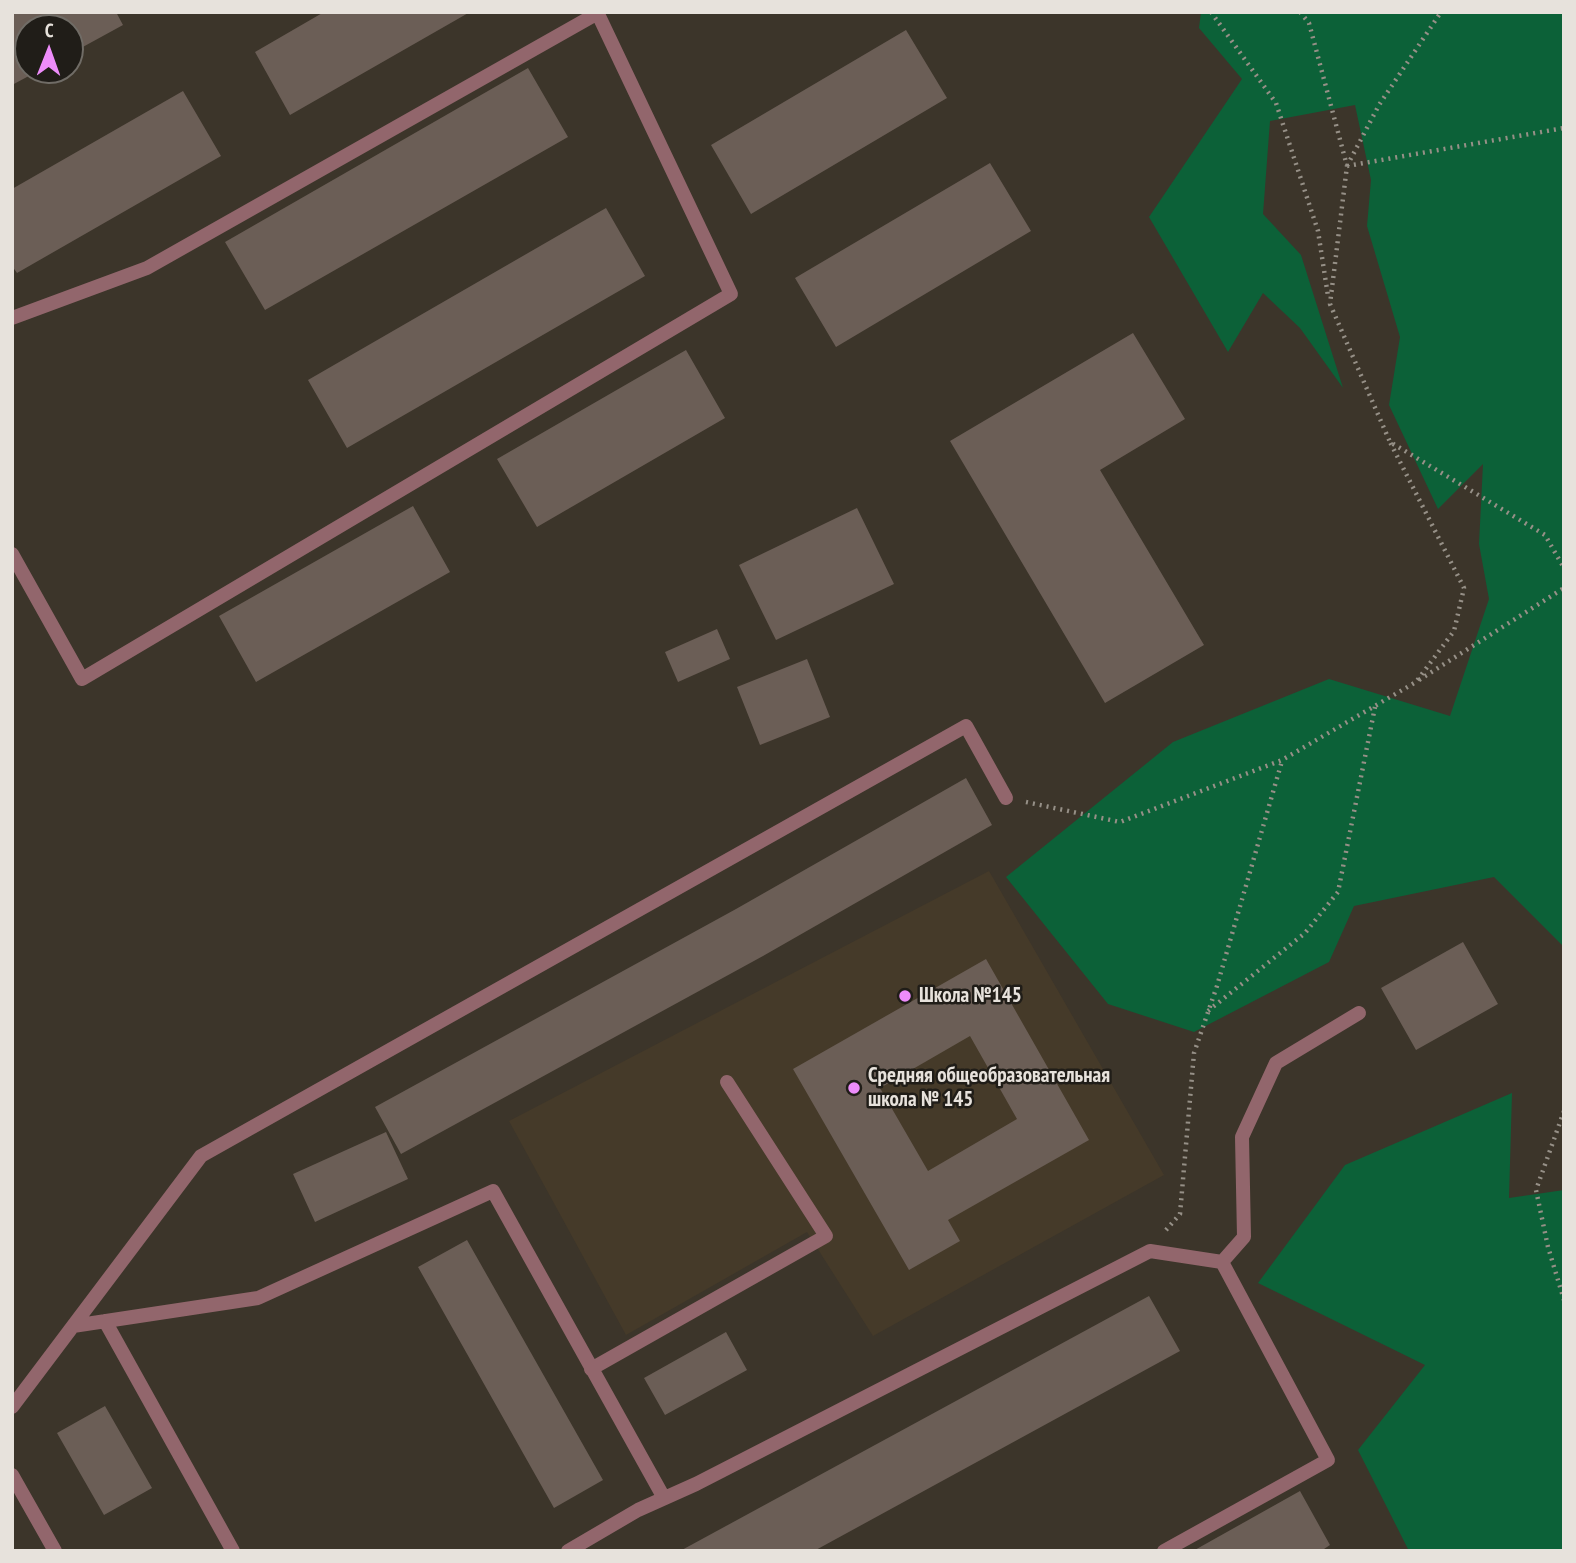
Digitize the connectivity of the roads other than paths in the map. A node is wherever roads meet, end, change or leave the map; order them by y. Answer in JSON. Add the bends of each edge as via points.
{"nodes":[{"id":1,"x":597,"y":13,"type":"edge"},
{"id":2,"x":12,"y":318,"type":"edge"},
{"id":3,"x":12,"y":554,"type":"edge"},
{"id":4,"x":1006,"y":798,"type":"road end"},
{"id":5,"x":1359,"y":1013,"type":"dead end"},
{"id":6,"x":727,"y":1083,"type":"dead end"},
{"id":7,"x":1222,"y":1262,"type":"junction"},
{"id":8,"x":105,"y":1321,"type":"junction"},
{"id":9,"x":73,"y":1326,"type":"junction"},
{"id":10,"x":591,"y":1369,"type":"junction"},
{"id":11,"x":12,"y":1406,"type":"edge"},
{"id":12,"x":12,"y":1475,"type":"edge"},
{"id":13,"x":664,"y":1499,"type":"junction"},
{"id":14,"x":55,"y":1551,"type":"edge"},
{"id":15,"x":233,"y":1551,"type":"edge"},
{"id":16,"x":568,"y":1551,"type":"edge"},
{"id":17,"x":1164,"y":1551,"type":"edge"}],
"edges":[{"from":1,"to":2,"type":"street","via":[[147,268]]},
{"from":1,"to":3,"type":"street","via":[[731,294],[82,679]]},
{"from":4,"to":9,"type":"street","via":[[966,726],[201,1156]]},
{"from":5,"to":7,"type":"street","via":[[1276,1063],[1242,1137],[1244,1237]]},
{"from":6,"to":10,"type":"street","via":[[826,1236]]},
{"from":7,"to":13,"type":"street","via":[[1150,1251]]},
{"from":7,"to":17,"type":"street","via":[[1328,1460]]},
{"from":8,"to":9,"type":"street"},
{"from":8,"to":10,"type":"street","via":[[258,1298],[493,1191]]},
{"from":8,"to":15,"type":"street"},
{"from":9,"to":11,"type":"street"},
{"from":10,"to":13,"type":"street"},
{"from":12,"to":14,"type":"street"},
{"from":13,"to":16,"type":"street"}]}
